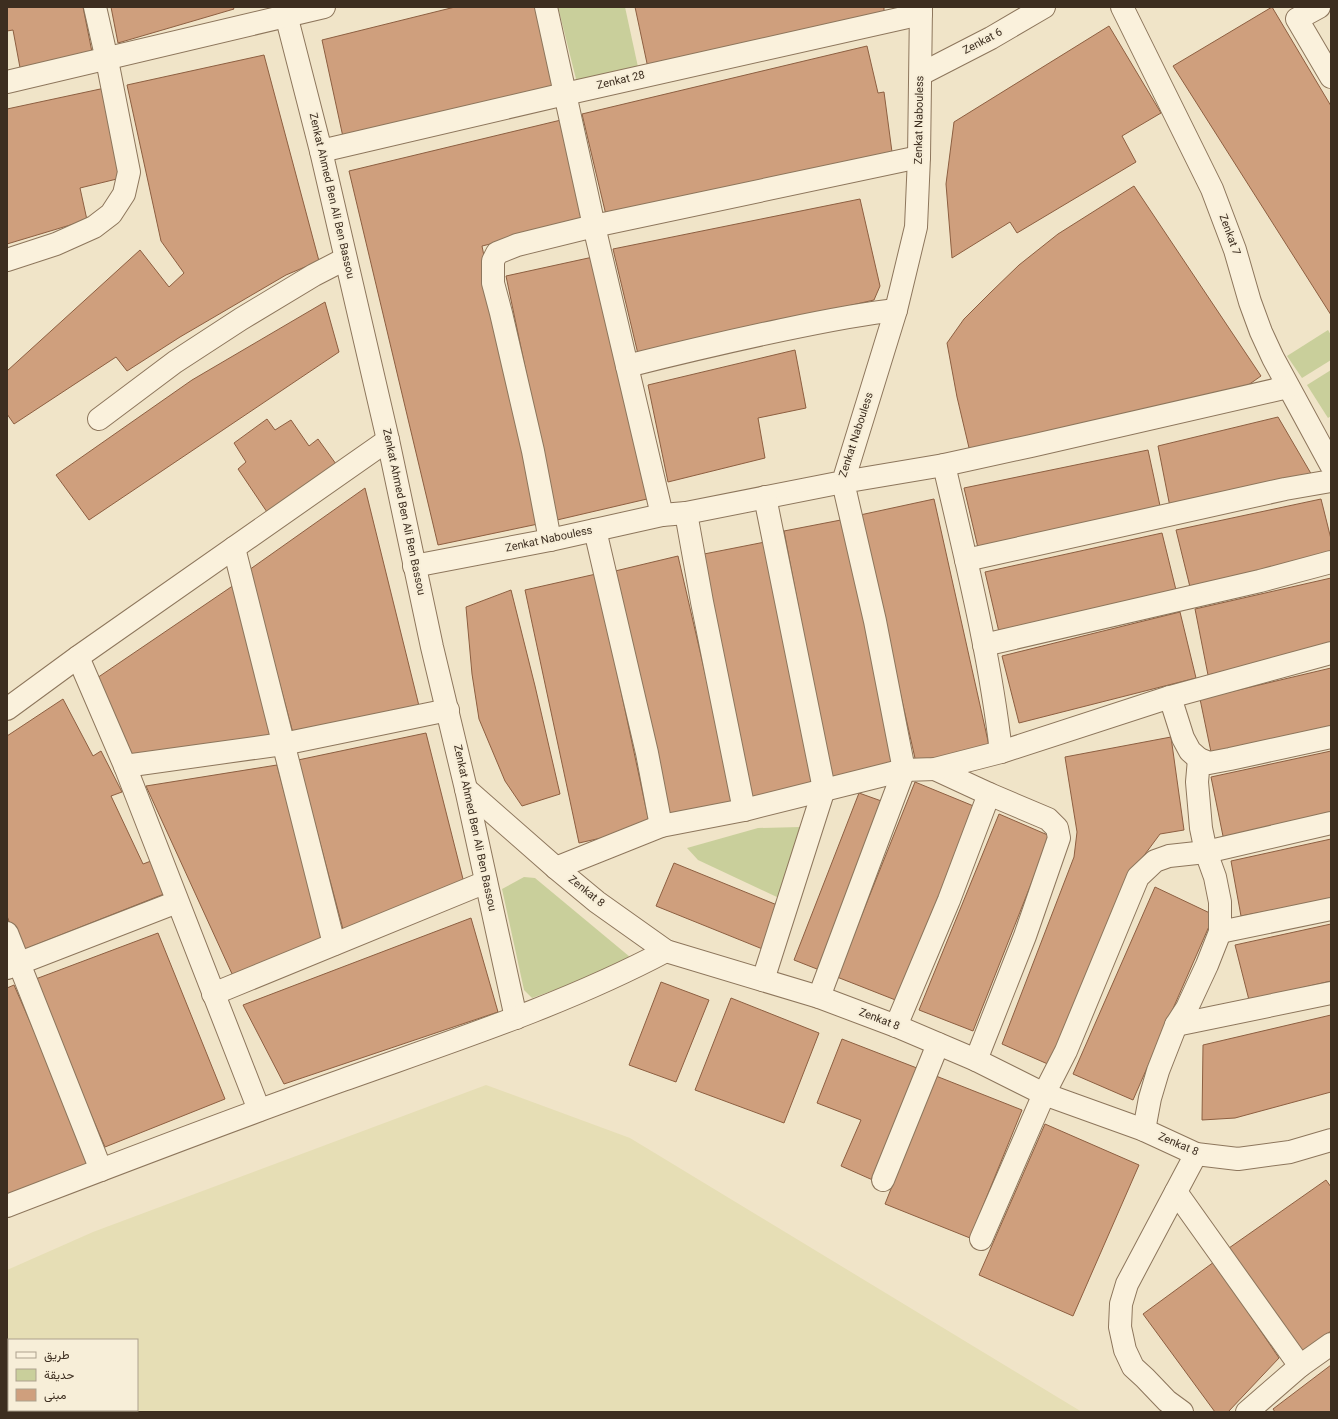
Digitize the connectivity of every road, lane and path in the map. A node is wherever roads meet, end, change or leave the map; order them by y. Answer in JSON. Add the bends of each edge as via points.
{"nodes":[{"id":1,"x":95,"y":7,"type":"edge"},
{"id":2,"x":324,"y":7,"type":"edge"},
{"id":3,"x":546,"y":7,"type":"edge"},
{"id":4,"x":1044,"y":7,"type":"edge"},
{"id":5,"x":1122,"y":7,"type":"edge"},
{"id":6,"x":1319,"y":7,"type":"edge"},
{"id":7,"x":921,"y":10,"type":"edge"},
{"id":8,"x":285,"y":11,"type":"edge"},
{"id":9,"x":1293,"y":13,"type":"edge"},
{"id":10,"x":107,"y":60,"type":"junction"},
{"id":11,"x":921,"y":74,"type":"junction"},
{"id":12,"x":1331,"y":77,"type":"edge"},
{"id":13,"x":7,"y":82,"type":"edge"},
{"id":14,"x":565,"y":94,"type":"junction"},
{"id":15,"x":321,"y":151,"type":"junction"},
{"id":16,"x":919,"y":157,"type":"junction"},
{"id":17,"x":594,"y":226,"type":"junction"},
{"id":18,"x":345,"y":259,"type":"junction"},
{"id":19,"x":7,"y":260,"type":"edge"},
{"id":20,"x":896,"y":310,"type":"junction"},
{"id":21,"x":627,"y":366,"type":"junction"},
{"id":22,"x":1288,"y":387,"type":"junction"},
{"id":23,"x":99,"y":419,"type":"dead end"},
{"id":24,"x":1323,"y":428,"type":"edge"},
{"id":25,"x":388,"y":440,"type":"junction"},
{"id":26,"x":944,"y":465,"type":"junction"},
{"id":27,"x":1331,"y":465,"type":"edge"},
{"id":28,"x":1331,"y":481,"type":"edge"},
{"id":29,"x":843,"y":482,"type":"junction"},
{"id":30,"x":765,"y":498,"type":"junction"},
{"id":31,"x":686,"y":513,"type":"junction"},
{"id":32,"x":662,"y":515,"type":"junction"},
{"id":33,"x":595,"y":530,"type":"junction"},
{"id":34,"x":550,"y":540,"type":"junction"},
{"id":35,"x":234,"y":548,"type":"junction"},
{"id":36,"x":966,"y":560,"type":"junction"},
{"id":37,"x":1331,"y":562,"type":"edge"},
{"id":38,"x":414,"y":566,"type":"junction"},
{"id":39,"x":984,"y":645,"type":"junction"},
{"id":40,"x":1331,"y":652,"type":"edge"},
{"id":41,"x":78,"y":657,"type":"junction"},
{"id":42,"x":1170,"y":697,"type":"junction"},
{"id":43,"x":7,"y":709,"type":"edge"},
{"id":44,"x":448,"y":710,"type":"junction"},
{"id":45,"x":1331,"y":737,"type":"edge"},
{"id":46,"x":283,"y":744,"type":"junction"},
{"id":47,"x":1001,"y":752,"type":"junction"},
{"id":48,"x":1199,"y":759,"type":"junction"},
{"id":49,"x":125,"y":766,"type":"junction"},
{"id":50,"x":935,"y":769,"type":"junction"},
{"id":51,"x":904,"y":770,"type":"junction"},
{"id":52,"x":466,"y":789,"type":"junction"},
{"id":53,"x":824,"y":789,"type":"junction"},
{"id":54,"x":989,"y":794,"type":"junction"},
{"id":55,"x":744,"y":810,"type":"junction"},
{"id":56,"x":1331,"y":823,"type":"edge"},
{"id":57,"x":661,"y":826,"type":"junction"},
{"id":58,"x":1206,"y":852,"type":"junction"},
{"id":59,"x":556,"y":868,"type":"junction"},
{"id":60,"x":486,"y":882,"type":"junction"},
{"id":61,"x":177,"y":902,"type":"junction"},
{"id":62,"x":1331,"y":909,"type":"edge"},
{"id":63,"x":1220,"y":932,"type":"junction"},
{"id":64,"x":7,"y":933,"type":"edge"},
{"id":65,"x":334,"y":944,"type":"junction"},
{"id":66,"x":666,"y":951,"type":"junction"},
{"id":67,"x":13,"y":965,"type":"edge"},
{"id":68,"x":763,"y":980,"type":"junction"},
{"id":69,"x":1331,"y":993,"type":"edge"},
{"id":70,"x":213,"y":994,"type":"junction"},
{"id":71,"x":819,"y":998,"type":"junction"},
{"id":72,"x":516,"y":1018,"type":"junction"},
{"id":73,"x":1176,"y":1025,"type":"junction"},
{"id":74,"x":896,"y":1026,"type":"junction"},
{"id":75,"x":938,"y":1044,"type":"junction"},
{"id":76,"x":976,"y":1060,"type":"junction"},
{"id":77,"x":1044,"y":1094,"type":"junction"},
{"id":78,"x":259,"y":1110,"type":"junction"},
{"id":79,"x":1144,"y":1130,"type":"junction"},
{"id":80,"x":1331,"y":1140,"type":"edge"},
{"id":81,"x":1196,"y":1154,"type":"junction"},
{"id":82,"x":101,"y":1170,"type":"junction"},
{"id":83,"x":883,"y":1180,"type":"dead end"},
{"id":84,"x":1176,"y":1192,"type":"junction"},
{"id":85,"x":7,"y":1206,"type":"edge"},
{"id":86,"x":981,"y":1239,"type":"dead end"},
{"id":87,"x":1331,"y":1344,"type":"edge"},
{"id":88,"x":1300,"y":1366,"type":"junction"},
{"id":89,"x":1182,"y":1412,"type":"edge"},
{"id":90,"x":1247,"y":1412,"type":"edge"}],
"edges":[{"from":1,"to":10,"type":"street"},
{"from":2,"to":8,"type":"street"},
{"from":3,"to":14,"type":"street"},
{"from":4,"to":11,"type":"street","name":"Zenkat 6"},
{"from":5,"to":22,"type":"street","name":"Zenkat 7","via":[[1212,189],[1261,332]]},
{"from":6,"to":9,"type":"street"},
{"from":7,"to":11,"type":"street","name":"Zenkat Nabouless"},
{"from":7,"to":14,"type":"street","name":"Zenkat 28"},
{"from":8,"to":10,"type":"street"},
{"from":8,"to":15,"type":"street","name":"Zenkat Ahmed Ben Ali Ben Bassou"},
{"from":9,"to":12,"type":"street"},
{"from":10,"to":13,"type":"street"},
{"from":10,"to":19,"type":"street","via":[[129,172],[124,194],[111,214],[94,227],[56,244]]},
{"from":11,"to":16,"type":"street","name":"Zenkat Nabouless"},
{"from":14,"to":15,"type":"street","name":"Zenkat 28"},
{"from":14,"to":17,"type":"street"},
{"from":15,"to":18,"type":"street","name":"Zenkat Ahmed Ben Ali Ben Bassou"},
{"from":16,"to":17,"type":"street"},
{"from":16,"to":20,"type":"street","name":"Zenkat Nabouless","via":[[916,227]]},
{"from":17,"to":21,"type":"street"},
{"from":17,"to":34,"type":"street","via":[[517,245],[497,253],[493,261],[493,283]]},
{"from":18,"to":23,"type":"street","via":[[241,319],[175,362]]},
{"from":18,"to":25,"type":"street","name":"Zenkat Ahmed Ben Ali Ben Bassou"},
{"from":20,"to":21,"type":"street","via":[[837,319]]},
{"from":20,"to":29,"type":"street","name":"Zenkat Nabouless"},
{"from":21,"to":32,"type":"street"},
{"from":22,"to":24,"type":"street","name":"Zenkat 7"},
{"from":22,"to":26,"type":"street"},
{"from":24,"to":27,"type":"street","name":"Zenkat 7"},
{"from":25,"to":35,"type":"street"},
{"from":25,"to":38,"type":"street","name":"Zenkat Ahmed Ben Ali Ben Bassou"},
{"from":26,"to":29,"type":"street"},
{"from":26,"to":36,"type":"street"},
{"from":28,"to":36,"type":"street"},
{"from":29,"to":30,"type":"street","name":"Zenkat Nabouless"},
{"from":29,"to":51,"type":"street","via":[[875,621]]},
{"from":30,"to":31,"type":"street","name":"Zenkat Nabouless"},
{"from":30,"to":53,"type":"street"},
{"from":31,"to":32,"type":"street","name":"Zenkat Nabouless"},
{"from":31,"to":55,"type":"street"},
{"from":32,"to":33,"type":"street","name":"Zenkat Nabouless"},
{"from":33,"to":34,"type":"street","name":"Zenkat Nabouless"},
{"from":33,"to":57,"type":"street","via":[[647,753]]},
{"from":34,"to":38,"type":"street","name":"Zenkat Nabouless"},
{"from":35,"to":41,"type":"street"},
{"from":35,"to":46,"type":"street"},
{"from":36,"to":39,"type":"street"},
{"from":37,"to":39,"type":"street"},
{"from":38,"to":44,"type":"street","name":"Zenkat Ahmed Ben Ali Ben Bassou"},
{"from":39,"to":47,"type":"street"},
{"from":40,"to":42,"type":"street"},
{"from":41,"to":43,"type":"street"},
{"from":41,"to":49,"type":"street"},
{"from":42,"to":47,"type":"street"},
{"from":42,"to":48,"type":"street","via":[[1183,738],[1190,751]]},
{"from":44,"to":46,"type":"street"},
{"from":44,"to":52,"type":"street","name":"Zenkat Ahmed Ben Ali Ben Bassou"},
{"from":45,"to":48,"type":"street","via":[[1218,762],[1209,763]]},
{"from":46,"to":49,"type":"street"},
{"from":46,"to":65,"type":"street"},
{"from":47,"to":50,"type":"street"},
{"from":48,"to":58,"type":"street","via":[[1198,804]]},
{"from":49,"to":61,"type":"street"},
{"from":50,"to":51,"type":"street"},
{"from":50,"to":54,"type":"street"},
{"from":51,"to":53,"type":"street"},
{"from":51,"to":71,"type":"street"},
{"from":52,"to":59,"type":"street","name":"Zenkat 8"},
{"from":52,"to":60,"type":"street","name":"Zenkat Ahmed Ben Ali Ben Bassou"},
{"from":53,"to":55,"type":"street"},
{"from":53,"to":68,"type":"street"},
{"from":54,"to":74,"type":"street","via":[[949,900]]},
{"from":54,"to":76,"type":"street","via":[[1048,819],[1057,828],[1059,838],[1025,936]]},
{"from":55,"to":57,"type":"street"},
{"from":56,"to":58,"type":"street"},
{"from":57,"to":59,"type":"street"},
{"from":58,"to":63,"type":"street","via":[[1220,902]]},
{"from":58,"to":77,"type":"street","via":[[1170,856],[1155,861],[1138,877],[1066,1051]]},
{"from":59,"to":66,"type":"street","name":"Zenkat 8","via":[[597,902]]},
{"from":60,"to":65,"type":"street"},
{"from":60,"to":72,"type":"street","name":"Zenkat Ahmed Ben Ali Ben Bassou"},
{"from":61,"to":67,"type":"street"},
{"from":61,"to":70,"type":"street"},
{"from":62,"to":63,"type":"street"},
{"from":63,"to":73,"type":"street","via":[[1187,1008]]},
{"from":64,"to":67,"type":"street"},
{"from":65,"to":70,"type":"street"},
{"from":66,"to":68,"type":"street","name":"Zenkat 8"},
{"from":66,"to":72,"type":"street","via":[[632,970]]},
{"from":67,"to":82,"type":"street"},
{"from":68,"to":71,"type":"street","name":"Zenkat 8"},
{"from":69,"to":73,"type":"street"},
{"from":70,"to":78,"type":"street"},
{"from":71,"to":74,"type":"street","name":"Zenkat 8"},
{"from":72,"to":78,"type":"street"},
{"from":73,"to":79,"type":"street","via":[[1158,1070]]},
{"from":74,"to":75,"type":"street","name":"Zenkat 8"},
{"from":75,"to":76,"type":"street","name":"Zenkat 8"},
{"from":75,"to":83,"type":"street"},
{"from":76,"to":77,"type":"street","name":"Zenkat 8"},
{"from":77,"to":79,"type":"street","name":"Zenkat 8"},
{"from":77,"to":86,"type":"street"},
{"from":78,"to":82,"type":"street"},
{"from":79,"to":81,"type":"street","name":"Zenkat 8"},
{"from":80,"to":81,"type":"street","name":"Zenkat 8","via":[[1290,1152],[1238,1158]]},
{"from":81,"to":84,"type":"street"},
{"from":82,"to":85,"type":"street"},
{"from":84,"to":88,"type":"street"},
{"from":84,"to":89,"type":"street","via":[[1127,1284],[1121,1304],[1120,1327],[1125,1350],[1133,1367],[1167,1401]]},
{"from":87,"to":88,"type":"street"},
{"from":88,"to":90,"type":"street"}]}
